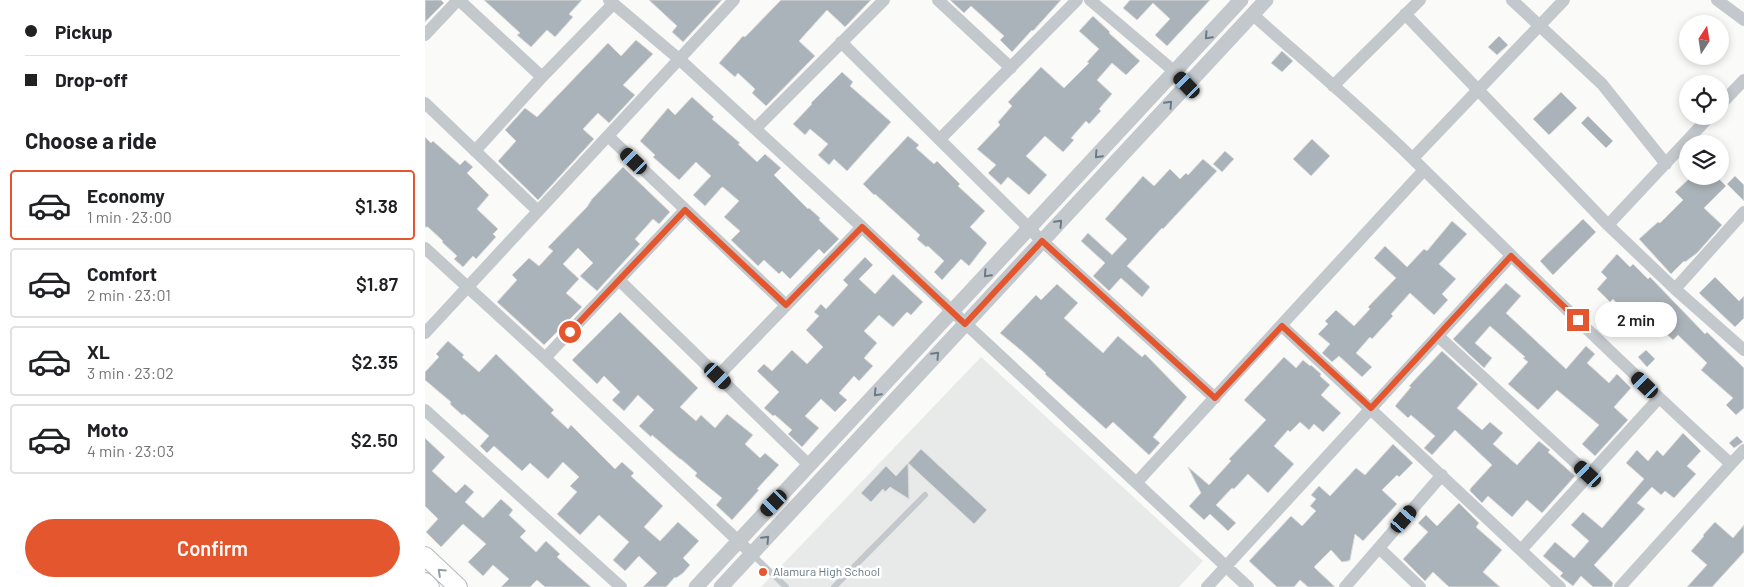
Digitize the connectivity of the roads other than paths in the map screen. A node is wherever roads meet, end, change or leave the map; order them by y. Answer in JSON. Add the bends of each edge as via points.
{"nodes":[{"id":1,"x":458,"y":0,"type":"edge"},
{"id":2,"x":734,"y":0,"type":"edge"},
{"id":3,"x":884,"y":0,"type":"edge"},
{"id":4,"x":938,"y":0,"type":"edge"},
{"id":5,"x":1077,"y":0,"type":"edge"},
{"id":6,"x":1090,"y":0,"type":"edge"},
{"id":7,"x":1241,"y":0,"type":"edge"},
{"id":8,"x":1266,"y":0,"type":"edge"},
{"id":9,"x":1420,"y":0,"type":"edge"},
{"id":10,"x":1512,"y":0,"type":"edge"},
{"id":11,"x":1564,"y":0,"type":"edge"},
{"id":12,"x":1717,"y":0,"type":"edge"},
{"id":13,"x":611,"y":2,"type":"edge"},
{"id":14,"x":1252,"y":14,"type":"junction"},
{"id":15,"x":1405,"y":14,"type":"junction"},
{"id":16,"x":1744,"y":20,"type":"edge"},
{"id":17,"x":1540,"y":26,"type":"junction"},
{"id":18,"x":425,"y":35,"type":"edge"},
{"id":19,"x":841,"y":42,"type":"junction"},
{"id":20,"x":679,"y":59,"type":"junction"},
{"id":21,"x":1011,"y":68,"type":"junction"},
{"id":22,"x":1175,"y":72,"type":"junction"},
{"id":23,"x":541,"y":77,"type":"junction"},
{"id":24,"x":1744,"y":80,"type":"edge"},
{"id":25,"x":1187,"y":85,"type":"junction"},
{"id":26,"x":1333,"y":86,"type":"junction"},
{"id":27,"x":1477,"y":90,"type":"junction"},
{"id":28,"x":1729,"y":96,"type":"edge"},
{"id":29,"x":425,"y":103,"type":"edge"},
{"id":30,"x":1702,"y":125,"type":"edge"},
{"id":31,"x":755,"y":129,"type":"junction"},
{"id":32,"x":609,"y":136,"type":"junction"},
{"id":33,"x":940,"y":139,"type":"junction"},
{"id":34,"x":475,"y":151,"type":"junction"},
{"id":35,"x":1413,"y":158,"type":"junction"},
{"id":36,"x":1666,"y":164,"type":"junction"},
{"id":37,"x":1424,"y":170,"type":"junction"},
{"id":38,"x":685,"y":210,"type":"junction"},
{"id":39,"x":538,"y":211,"type":"junction"},
{"id":40,"x":1744,"y":212,"type":"edge"},
{"id":41,"x":1608,"y":225,"type":"junction"},
{"id":42,"x":862,"y":227,"type":"junction"},
{"id":43,"x":1029,"y":228,"type":"junction"},
{"id":44,"x":1042,"y":241,"type":"junction"},
{"id":45,"x":425,"y":248,"type":"edge"},
{"id":46,"x":1511,"y":256,"type":"junction"},
{"id":47,"x":619,"y":280,"type":"junction"},
{"id":48,"x":467,"y":287,"type":"junction"},
{"id":49,"x":1675,"y":289,"type":"junction"},
{"id":50,"x":786,"y":305,"type":"junction"},
{"id":51,"x":952,"y":312,"type":"junction"},
{"id":52,"x":965,"y":324,"type":"junction"},
{"id":53,"x":1282,"y":326,"type":"junction"},
{"id":54,"x":425,"y":332,"type":"edge"},
{"id":55,"x":1438,"y":336,"type":"junction"},
{"id":56,"x":1744,"y":349,"type":"edge"},
{"id":57,"x":545,"y":358,"type":"junction"},
{"id":58,"x":718,"y":376,"type":"junction"},
{"id":59,"x":1215,"y":398,"type":"junction"},
{"id":60,"x":1659,"y":398,"type":"junction"},
{"id":61,"x":1371,"y":408,"type":"junction"},
{"id":62,"x":425,"y":410,"type":"edge"},
{"id":63,"x":1744,"y":450,"type":"edge"},
{"id":64,"x":1731,"y":464,"type":"junction"},
{"id":65,"x":809,"y":465,"type":"junction"},
{"id":66,"x":1588,"y":474,"type":"junction"},
{"id":67,"x":1442,"y":475,"type":"junction"},
{"id":68,"x":1137,"y":482,"type":"junction"},
{"id":69,"x":925,"y":495,"type":"dead end"},
{"id":70,"x":738,"y":541,"type":"junction"},
{"id":71,"x":1379,"y":548,"type":"junction"},
{"id":72,"x":1521,"y":550,"type":"junction"},
{"id":73,"x":752,"y":554,"type":"junction"},
{"id":74,"x":425,"y":556,"type":"edge"},
{"id":75,"x":1226,"y":566,"type":"junction"},
{"id":76,"x":425,"y":582,"type":"edge"},
{"id":77,"x":430,"y":587,"type":"edge"},
{"id":78,"x":458,"y":587,"type":"edge"},
{"id":79,"x":621,"y":587,"type":"edge"},
{"id":80,"x":696,"y":587,"type":"edge"},
{"id":81,"x":721,"y":587,"type":"edge"},
{"id":82,"x":786,"y":587,"type":"edge"},
{"id":83,"x":834,"y":587,"type":"edge"},
{"id":84,"x":1207,"y":587,"type":"edge"},
{"id":85,"x":1248,"y":587,"type":"edge"},
{"id":86,"x":1345,"y":587,"type":"edge"},
{"id":87,"x":1420,"y":587,"type":"edge"},
{"id":88,"x":1560,"y":587,"type":"edge"},
{"id":89,"x":1620,"y":587,"type":"edge"}],
"edges":[{"from":1,"to":18,"type":"street"},
{"from":1,"to":23,"type":"street"},
{"from":2,"to":20,"type":"street"},
{"from":3,"to":19,"type":"street"},
{"from":4,"to":21,"type":"street"},
{"from":5,"to":21,"type":"street"},
{"from":6,"to":22,"type":"street"},
{"from":7,"to":22,"type":"street","one_way":true},
{"from":8,"to":14,"type":"street"},
{"from":9,"to":15,"type":"street"},
{"from":10,"to":17,"type":"street"},
{"from":11,"to":17,"type":"street"},
{"from":12,"to":16,"type":"street"},
{"from":13,"to":20,"type":"street"},
{"from":13,"to":23,"type":"street"},
{"from":14,"to":25,"type":"street"},
{"from":14,"to":26,"type":"street"},
{"from":15,"to":26,"type":"street"},
{"from":15,"to":27,"type":"street"},
{"from":17,"to":27,"type":"street"},
{"from":17,"to":36,"type":"street","via":[[1602,84]]},
{"from":19,"to":31,"type":"street"},
{"from":19,"to":33,"type":"street"},
{"from":20,"to":31,"type":"street"},
{"from":20,"to":32,"type":"street"},
{"from":21,"to":33,"type":"street"},
{"from":22,"to":25,"type":"street"},
{"from":22,"to":43,"type":"street","one_way":true},
{"from":23,"to":34,"type":"street"},
{"from":24,"to":28,"type":"street"},
{"from":44,"to":25,"type":"street","one_way":true},
{"from":26,"to":35,"type":"street"},
{"from":27,"to":35,"type":"street"},
{"from":27,"to":41,"type":"street"},
{"from":29,"to":34,"type":"street"},
{"from":30,"to":36,"type":"street"},
{"from":31,"to":42,"type":"street"},
{"from":32,"to":38,"type":"street"},
{"from":32,"to":39,"type":"street"},
{"from":33,"to":43,"type":"street"},
{"from":34,"to":39,"type":"street"},
{"from":35,"to":37,"type":"street"},
{"from":36,"to":41,"type":"street"},
{"from":37,"to":46,"type":"street"},
{"from":37,"to":53,"type":"street"},
{"from":38,"to":47,"type":"street"},
{"from":38,"to":50,"type":"street"},
{"from":39,"to":48,"type":"street"},
{"from":40,"to":49,"type":"street"},
{"from":41,"to":49,"type":"street"},
{"from":42,"to":50,"type":"street"},
{"from":42,"to":51,"type":"street"},
{"from":43,"to":44,"type":"street"},
{"from":43,"to":51,"type":"street","one_way":true},
{"from":44,"to":52,"type":"street"},
{"from":44,"to":59,"type":"street"},
{"from":45,"to":48,"type":"street"},
{"from":46,"to":55,"type":"street"},
{"from":46,"to":60,"type":"street"},
{"from":47,"to":57,"type":"street"},
{"from":47,"to":58,"type":"street"},
{"from":48,"to":54,"type":"street"},
{"from":48,"to":57,"type":"street"},
{"from":49,"to":56,"type":"street"},
{"from":50,"to":58,"type":"street"},
{"from":51,"to":52,"type":"street"},
{"from":51,"to":65,"type":"street","one_way":true},
{"from":52,"to":68,"type":"street"},
{"from":73,"to":52,"type":"street","one_way":true},
{"from":53,"to":59,"type":"street"},
{"from":53,"to":61,"type":"street"},
{"from":55,"to":61,"type":"street"},
{"from":55,"to":66,"type":"street"},
{"from":57,"to":70,"type":"street"},
{"from":58,"to":65,"type":"street"},
{"from":59,"to":68,"type":"street"},
{"from":60,"to":64,"type":"street"},
{"from":60,"to":66,"type":"street"},
{"from":61,"to":67,"type":"street"},
{"from":61,"to":75,"type":"street"},
{"from":62,"to":79,"type":"street"},
{"from":63,"to":64,"type":"street"},
{"from":64,"to":89,"type":"street"},
{"from":65,"to":70,"type":"street"},
{"from":66,"to":72,"type":"street"},
{"from":67,"to":71,"type":"street"},
{"from":67,"to":72,"type":"street"},
{"from":68,"to":75,"type":"street"},
{"from":69,"to":83,"type":"lane"},
{"from":70,"to":73,"type":"street"},
{"from":70,"to":80,"type":"street"},
{"from":71,"to":86,"type":"street"},
{"from":71,"to":87,"type":"street"},
{"from":72,"to":88,"type":"street"},
{"from":73,"to":81,"type":"street"},
{"from":73,"to":82,"type":"lane"},
{"from":78,"to":74,"type":"main road","one_way":true},
{"from":75,"to":84,"type":"street"},
{"from":75,"to":85,"type":"street"},
{"from":76,"to":77,"type":"main road"}]}
